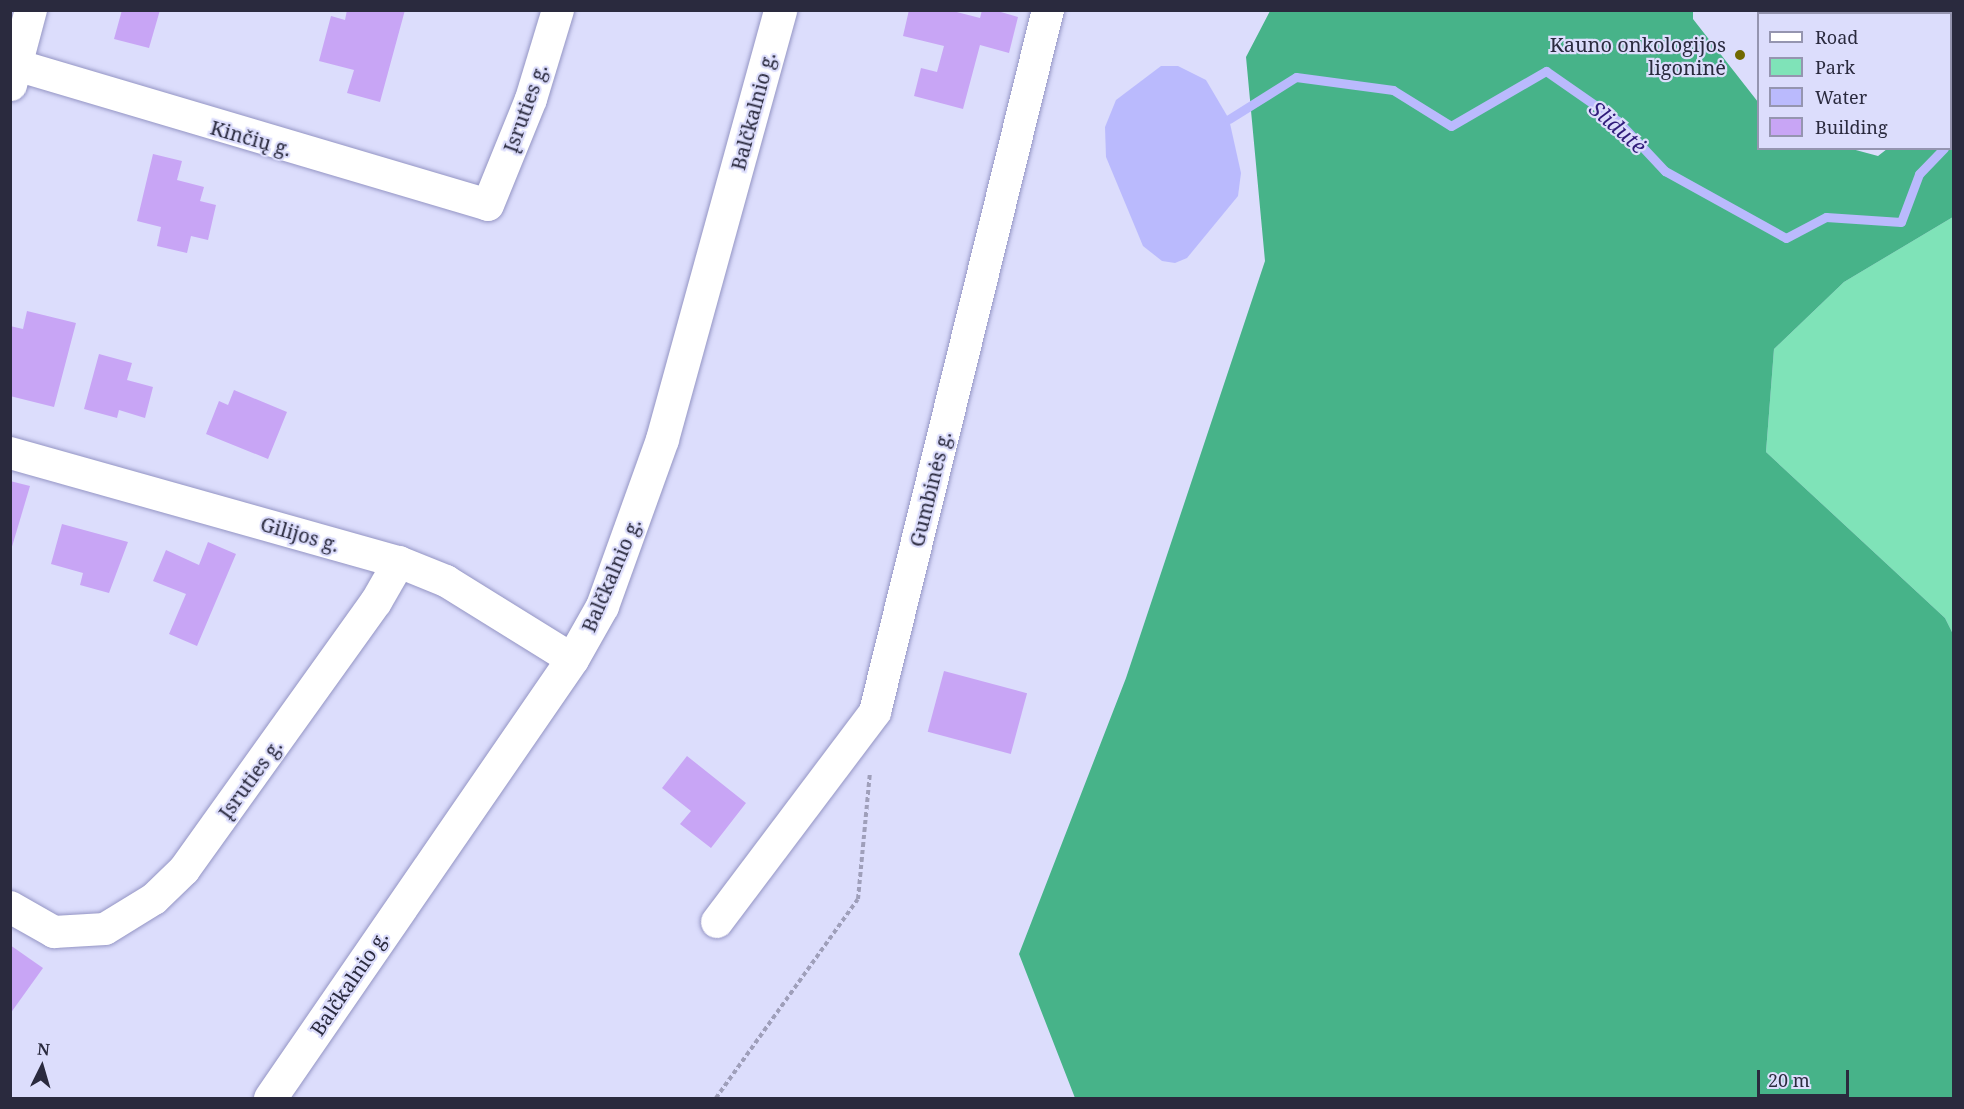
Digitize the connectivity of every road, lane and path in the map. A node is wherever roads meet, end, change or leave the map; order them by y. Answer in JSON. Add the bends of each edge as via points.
{"nodes":[{"id":1,"x":31,"y":10,"type":"edge"},
{"id":2,"x":558,"y":10,"type":"edge"},
{"id":3,"x":780,"y":10,"type":"edge"},
{"id":4,"x":1048,"y":10,"type":"edge"},
{"id":5,"x":13,"y":75,"type":"edge"},
{"id":6,"x":488,"y":205,"type":"joint"},
{"id":7,"x":10,"y":453,"type":"edge"},
{"id":8,"x":399,"y":562,"type":"junction"},
{"id":9,"x":572,"y":659,"type":"junction"},
{"id":10,"x":871,"y":759,"type":"dead end"},
{"id":11,"x":10,"y":907,"type":"edge"},
{"id":12,"x":717,"y":922,"type":"dead end"},
{"id":13,"x":270,"y":1098,"type":"edge"},
{"id":14,"x":716,"y":1098,"type":"edge"}],
"edges":[{"from":1,"to":5,"type":"street"},
{"from":2,"to":6,"type":"street","name":"Įsruties g.","via":[[531,99]]},
{"from":3,"to":9,"type":"street","name":"Balčkalnio g.","via":[[662,440],[627,548]]},
{"from":4,"to":12,"type":"street","name":"Gumbinės g.","via":[[875,712]]},
{"from":5,"to":6,"type":"street","name":"Kinčių g."},
{"from":7,"to":8,"type":"street","name":"Gilijos g."},
{"from":8,"to":9,"type":"street","name":"Gilijos g.","via":[[446,581]]},
{"from":8,"to":11,"type":"street","name":"Įsruties g.","via":[[376,602],[184,870],[154,899],[105,929],[54,932]]},
{"from":9,"to":13,"type":"street","name":"Balčkalnio g."},
{"from":10,"to":14,"type":"path","via":[[858,899]]}]}
